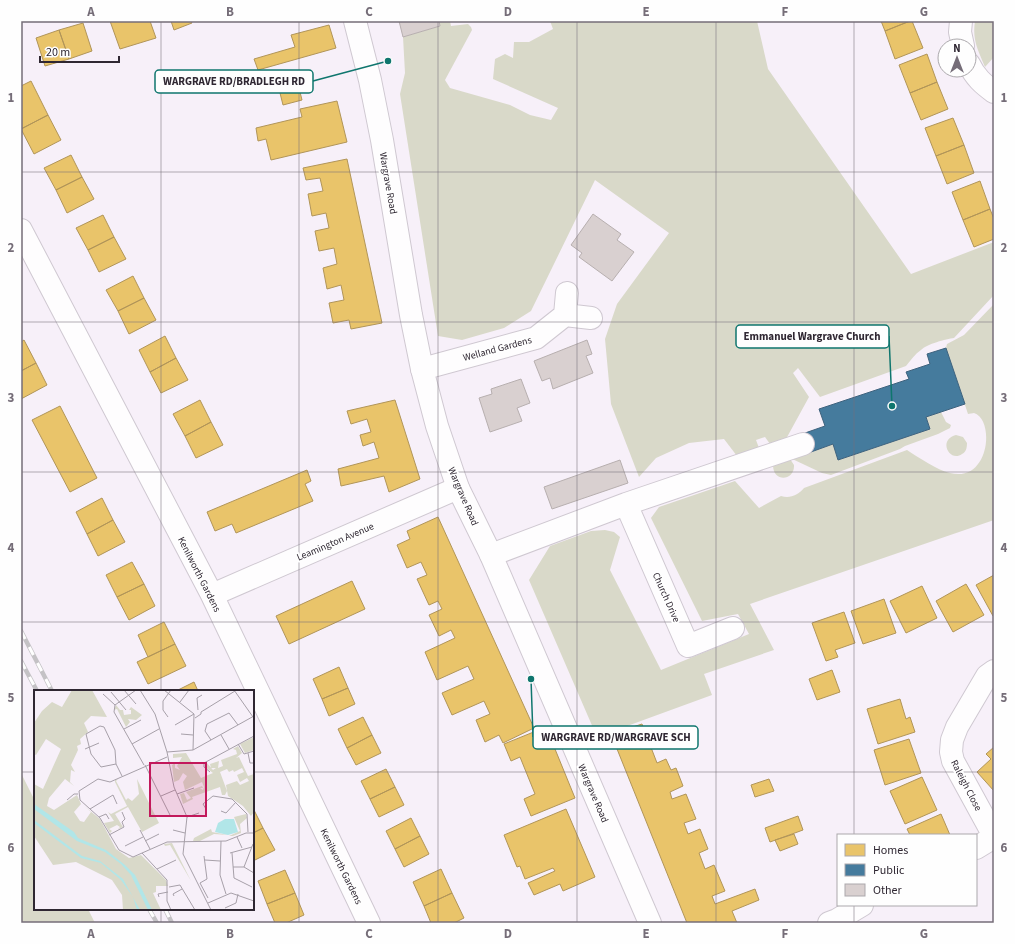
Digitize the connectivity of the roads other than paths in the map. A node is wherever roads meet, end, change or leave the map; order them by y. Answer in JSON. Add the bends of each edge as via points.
{"nodes":[{"id":1,"x":355,"y":21,"type":"edge"},
{"id":2,"x":961,"y":21,"type":"edge"},
{"id":3,"x":961,"y":38,"type":"edge"},
{"id":4,"x":977,"y":77,"type":"edge"},
{"id":5,"x":991,"y":90,"type":"edge"},
{"id":6,"x":994,"y":109,"type":"edge"},
{"id":7,"x":21,"y":230,"type":"edge"},
{"id":8,"x":567,"y":293,"type":"dead end"},
{"id":9,"x":565,"y":315,"type":"junction"},
{"id":10,"x":591,"y":318,"type":"dead end"},
{"id":11,"x":422,"y":369,"type":"junction"},
{"id":12,"x":803,"y":444,"type":"dead end"},
{"id":13,"x":458,"y":488,"type":"junction"},
{"id":14,"x":626,"y":504,"type":"junction"},
{"id":15,"x":491,"y":554,"type":"junction"},
{"id":16,"x":212,"y":595,"type":"junction"},
{"id":17,"x":733,"y":628,"type":"dead end"},
{"id":18,"x":994,"y":671,"type":"edge"},
{"id":19,"x":994,"y":837,"type":"edge"},
{"id":20,"x":977,"y":847,"type":"edge"},
{"id":21,"x":860,"y":906,"type":"edge"},
{"id":22,"x":369,"y":923,"type":"edge"},
{"id":23,"x":650,"y":923,"type":"edge"},
{"id":24,"x":829,"y":923,"type":"edge"}],
"edges":[{"from":1,"to":11,"type":"street","name":"Wargrave Road","via":[[382,140]]},
{"from":2,"to":3,"type":"street"},
{"from":4,"to":5,"type":"street"},
{"from":5,"to":6,"type":"street"},
{"from":7,"to":16,"type":"street","name":"Kenilworth Gardens"},
{"from":8,"to":9,"type":"street"},
{"from":9,"to":10,"type":"street"},
{"from":9,"to":11,"type":"street","name":"Welland Gardens","via":[[536,338]]},
{"from":11,"to":13,"type":"street","name":"Wargrave Road","via":[[437,426]]},
{"from":12,"to":14,"type":"street"},
{"from":13,"to":15,"type":"street","name":"Wargrave Road"},
{"from":13,"to":16,"type":"street","name":"Leamington Avenue"},
{"from":14,"to":15,"type":"street"},
{"from":14,"to":17,"type":"street","name":"Church Drive","via":[[688,646]]},
{"from":15,"to":23,"type":"street","name":"Wargrave Road"},
{"from":16,"to":22,"type":"street","name":"Kenilworth Gardens"},
{"from":18,"to":19,"type":"street","name":"Raleigh Close","via":[[987,676],[957,728],[951,752],[953,761]]},
{"from":19,"to":20,"type":"street","name":"Raleigh Close"},
{"from":21,"to":24,"type":"street"}]}
